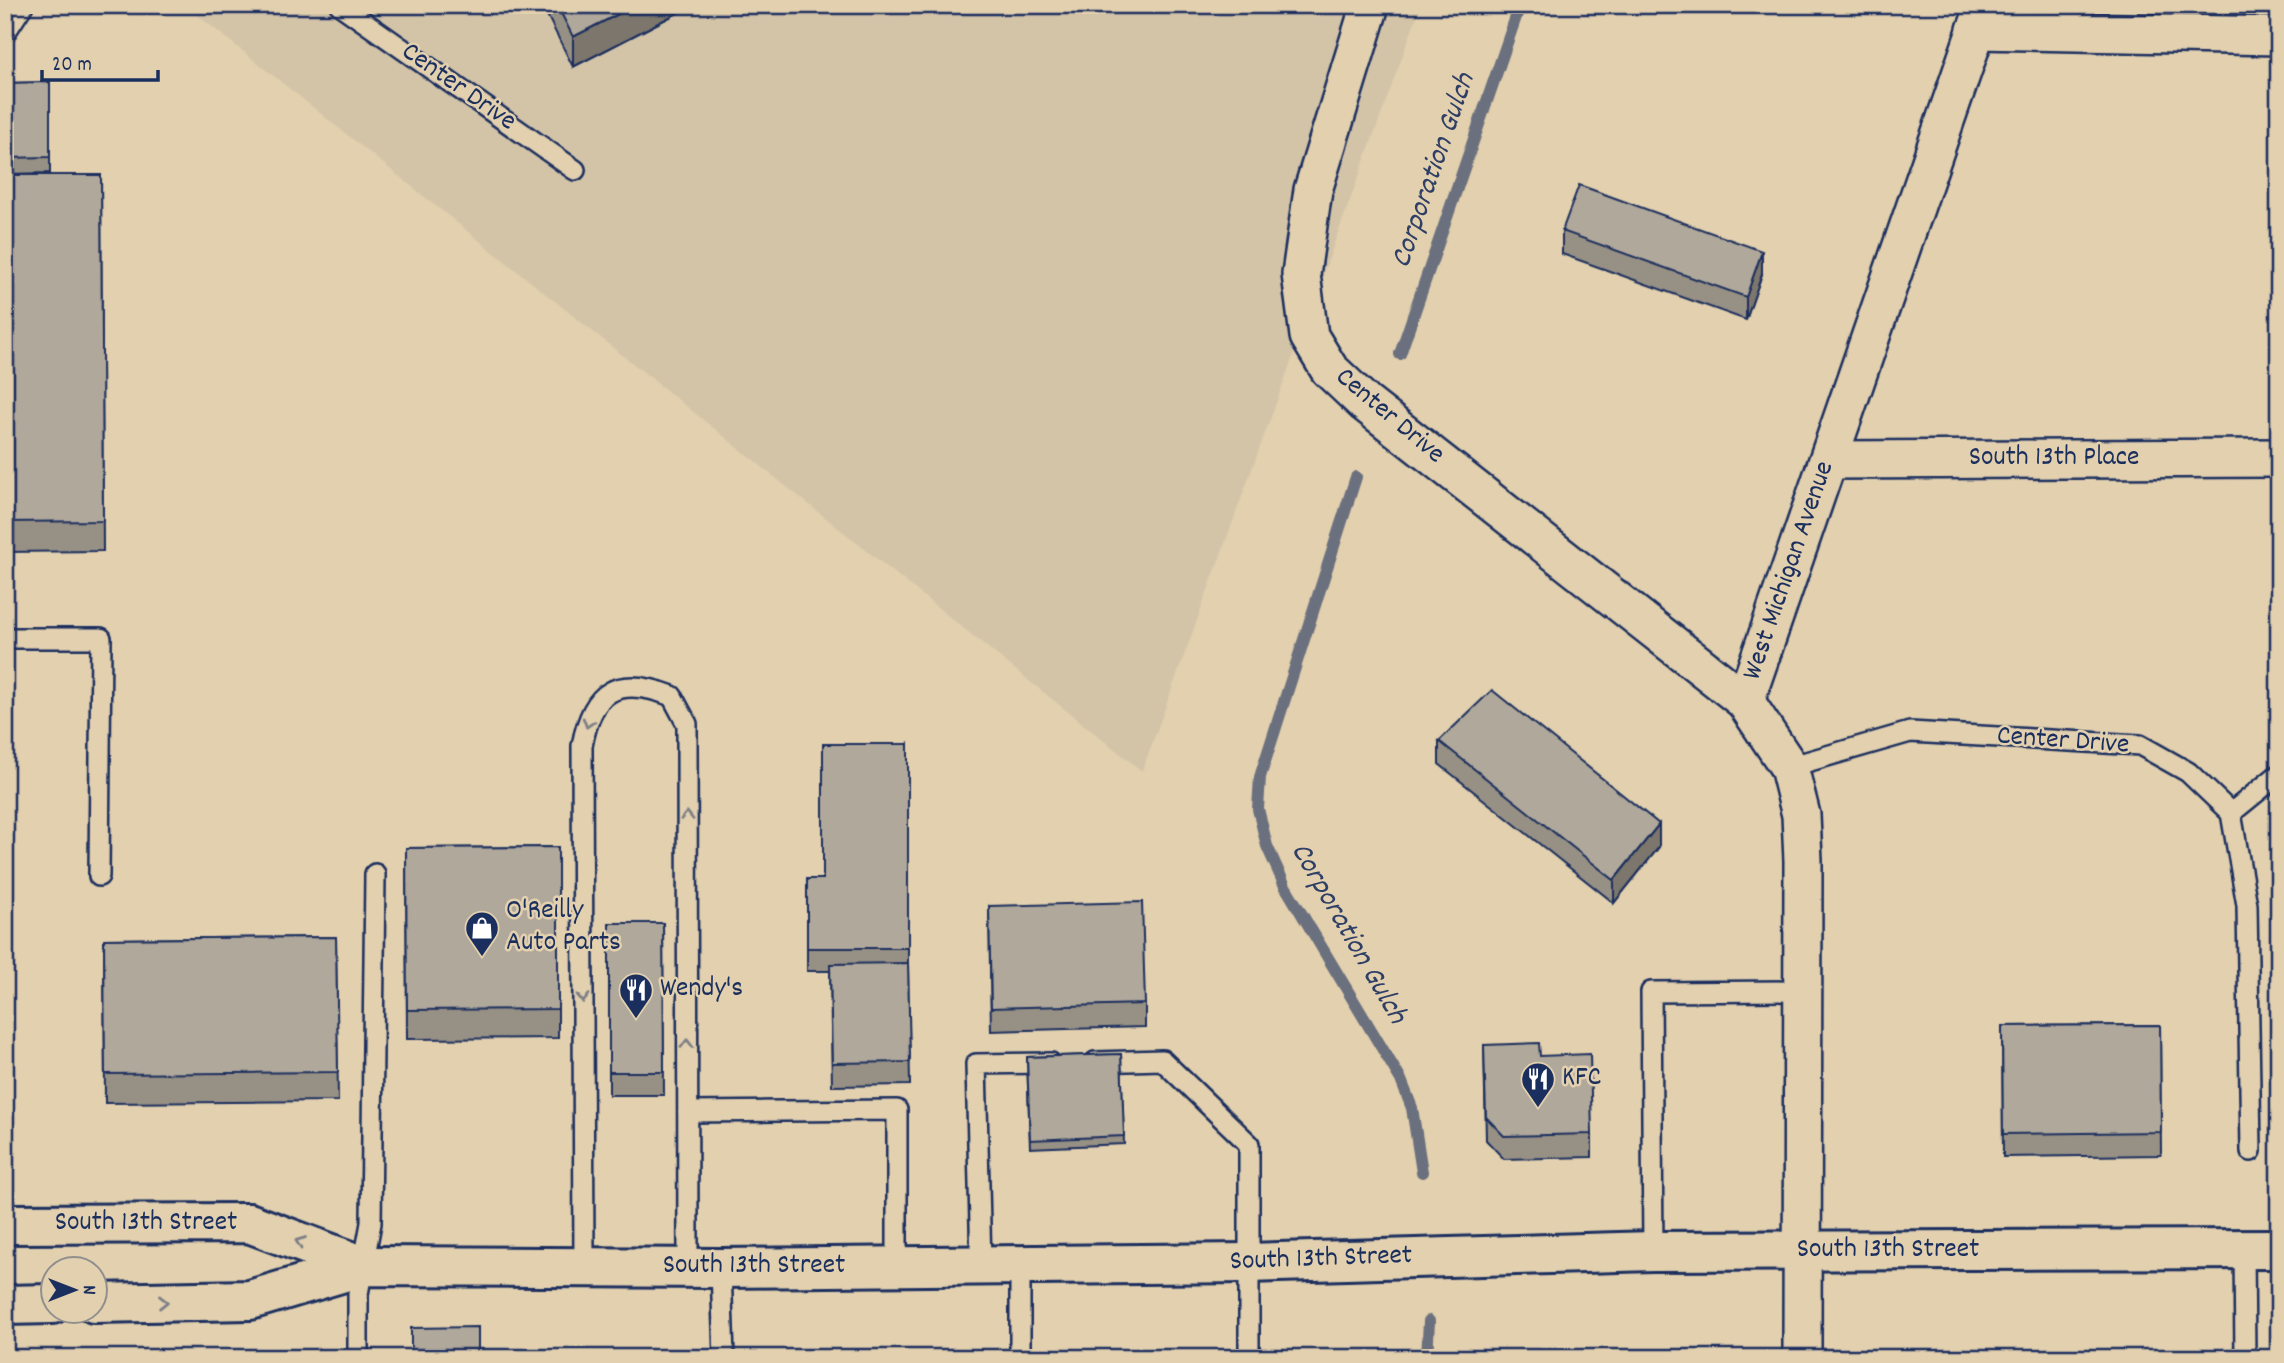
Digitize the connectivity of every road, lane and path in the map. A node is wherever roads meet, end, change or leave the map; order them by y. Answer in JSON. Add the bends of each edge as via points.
{"nodes":[{"id":1,"x":23,"y":5,"type":"edge"},
{"id":2,"x":340,"y":5,"type":"edge"},
{"id":3,"x":1370,"y":5,"type":"edge"},
{"id":4,"x":1981,"y":17,"type":"edge"},
{"id":5,"x":5,"y":33,"type":"edge"},
{"id":6,"x":2279,"y":36,"type":"edge"},
{"id":7,"x":575,"y":170,"type":"dead end"},
{"id":8,"x":2279,"y":458,"type":"edge"},
{"id":9,"x":1829,"y":460,"type":"junction"},
{"id":10,"x":5,"y":638,"type":"edge"},
{"id":11,"x":1745,"y":701,"type":"junction"},
{"id":12,"x":1789,"y":767,"type":"junction"},
{"id":13,"x":2279,"y":774,"type":"edge"},
{"id":14,"x":2231,"y":813,"type":"junction"},
{"id":15,"x":375,"y":874,"type":"dead end"},
{"id":16,"x":99,"y":876,"type":"dead end"},
{"id":17,"x":1800,"y":991,"type":"junction"},
{"id":18,"x":688,"y":1112,"type":"junction"},
{"id":19,"x":2251,"y":1151,"type":"dead end"},
{"id":20,"x":5,"y":1224,"type":"edge"},
{"id":21,"x":2261,"y":1249,"type":"edge"},
{"id":22,"x":1653,"y":1251,"type":"junction"},
{"id":23,"x":1801,"y":1252,"type":"junction"},
{"id":24,"x":1249,"y":1263,"type":"junction"},
{"id":25,"x":1020,"y":1264,"type":"junction"},
{"id":26,"x":981,"y":1265,"type":"junction"},
{"id":27,"x":364,"y":1266,"type":"junction"},
{"id":28,"x":897,"y":1266,"type":"junction"},
{"id":29,"x":584,"y":1267,"type":"junction"},
{"id":30,"x":704,"y":1268,"type":"junction"},
{"id":31,"x":108,"y":1303,"type":"edge"},
{"id":32,"x":38,"y":1305,"type":"edge"},
{"id":33,"x":5,"y":1306,"type":"edge"},
{"id":34,"x":358,"y":1358,"type":"edge"},
{"id":35,"x":724,"y":1358,"type":"edge"},
{"id":36,"x":1020,"y":1358,"type":"edge"},
{"id":37,"x":1249,"y":1358,"type":"edge"},
{"id":38,"x":1802,"y":1358,"type":"edge"},
{"id":39,"x":2245,"y":1358,"type":"edge"}],
"edges":[{"from":1,"to":5,"type":"lane"},
{"from":2,"to":7,"type":"lane","name":"Center Drive"},
{"from":3,"to":11,"type":"street","name":"Center Drive","via":[[1312,190],[1301,274],[1309,336],[1329,369],[1366,403]]},
{"from":4,"to":6,"type":"street"},
{"from":4,"to":9,"type":"street","name":"West Michigan Avenue"},
{"from":8,"to":9,"type":"street","name":"South 13th Place"},
{"from":9,"to":11,"type":"street","name":"West Michigan Avenue"},
{"from":10,"to":16,"type":"lane","via":[[101,638]]},
{"from":11,"to":12,"type":"street","name":"West Michigan Avenue"},
{"from":12,"to":14,"type":"lane","name":"Center Drive","via":[[1910,732],[2140,745],[2188,772]]},
{"from":12,"to":17,"type":"street","name":"West Michigan Avenue","via":[[1801,815]]},
{"from":13,"to":14,"type":"lane"},
{"from":14,"to":19,"type":"lane","via":[[2247,905]]},
{"from":15,"to":27,"type":"lane","via":[[371,1223]]},
{"from":17,"to":22,"type":"lane","via":[[1651,992]]},
{"from":17,"to":23,"type":"street","name":"West Michigan Avenue"},
{"from":18,"to":28,"type":"lane","via":[[897,1110]]},
{"from":18,"to":29,"type":"lane","one_way":true,"via":[[687,724],[672,696],[633,687],[615,690],[596,702],[587,719],[582,747]]},
{"from":18,"to":30,"type":"lane"},
{"from":27,"to":20,"type":"highway","name":"South 13th Street","one_way":true,"via":[[248,1223]]},
{"from":21,"to":23,"type":"highway","name":"South 13th Street"},
{"from":21,"to":39,"type":"lane"},
{"from":22,"to":23,"type":"highway","name":"South 13th Street"},
{"from":22,"to":24,"type":"highway","name":"South 13th Street"},
{"from":23,"to":38,"type":"street","name":"West Michigan Avenue"},
{"from":24,"to":25,"type":"highway","name":"South 13th Street"},
{"from":24,"to":26,"type":"lane","via":[[1249,1144],[1162,1060],[976,1064]]},
{"from":24,"to":37,"type":"lane"},
{"from":25,"to":26,"type":"highway","name":"South 13th Street"},
{"from":25,"to":36,"type":"lane"},
{"from":26,"to":28,"type":"highway","name":"South 13th Street"},
{"from":27,"to":29,"type":"highway","name":"South 13th Street"},
{"from":31,"to":27,"type":"highway","name":"South 13th Street","one_way":true,"via":[[250,1300]]},
{"from":27,"to":34,"type":"lane","via":[[358,1294]]},
{"from":28,"to":30,"type":"highway","name":"South 13th Street"},
{"from":29,"to":30,"type":"highway","name":"South 13th Street"},
{"from":30,"to":35,"type":"lane"},
{"from":32,"to":33,"type":"highway"}]}
